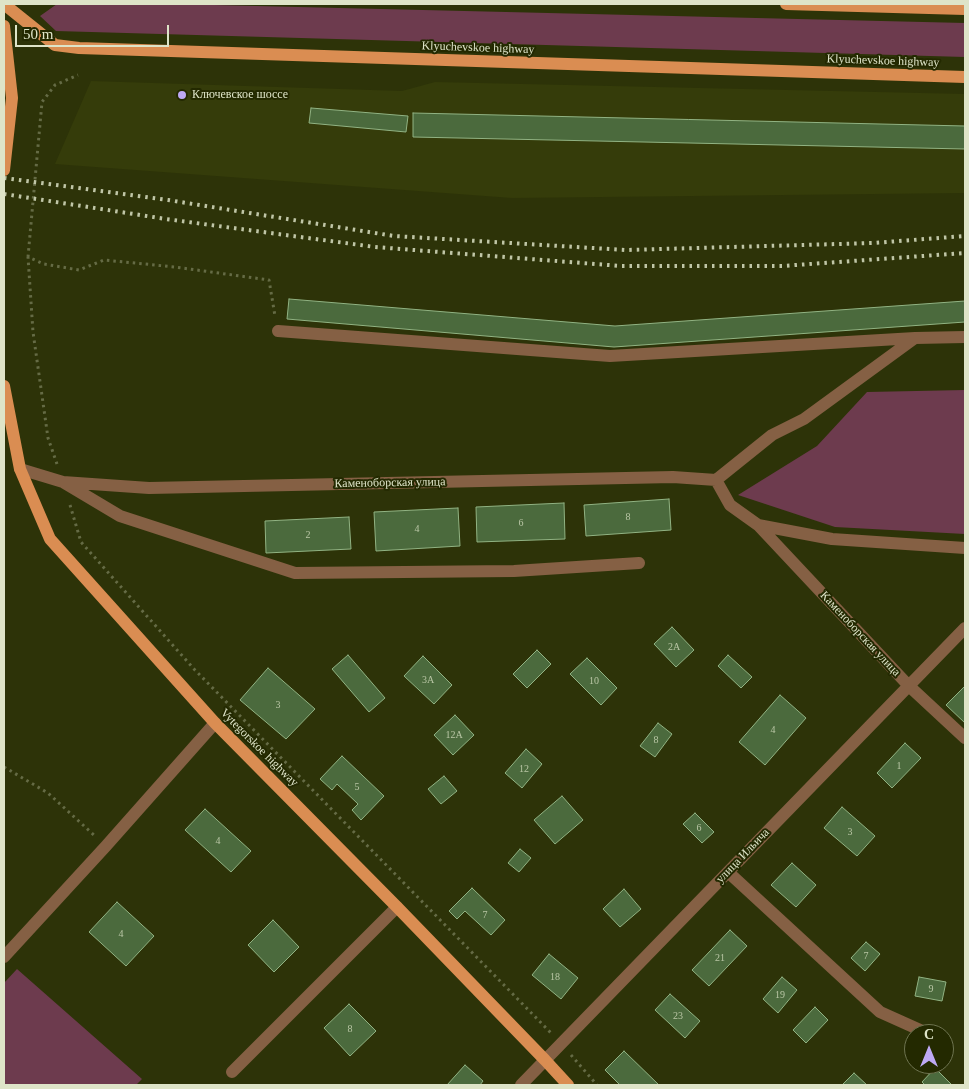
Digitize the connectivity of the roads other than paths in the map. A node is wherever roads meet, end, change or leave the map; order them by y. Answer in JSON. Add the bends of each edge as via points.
{"nodes":[{"id":1,"x":4,"y":4,"type":"edge"},
{"id":2,"x":786,"y":4,"type":"edge"},
{"id":3,"x":965,"y":9,"type":"edge"},
{"id":4,"x":4,"y":26,"type":"edge"},
{"id":5,"x":965,"y":77,"type":"edge"},
{"id":6,"x":4,"y":170,"type":"edge"},
{"id":7,"x":278,"y":331,"type":"road end"},
{"id":8,"x":965,"y":337,"type":"edge"},
{"id":9,"x":915,"y":338,"type":"junction"},
{"id":10,"x":4,"y":386,"type":"edge"},
{"id":11,"x":20,"y":468,"type":"junction"},
{"id":12,"x":716,"y":480,"type":"junction"},
{"id":13,"x":64,"y":482,"type":"junction"},
{"id":14,"x":758,"y":526,"type":"junction"},
{"id":15,"x":965,"y":548,"type":"edge"},
{"id":16,"x":639,"y":563,"type":"dead end"},
{"id":17,"x":965,"y":628,"type":"edge"},
{"id":18,"x":909,"y":686,"type":"junction"},
{"id":19,"x":215,"y":723,"type":"junction"},
{"id":20,"x":965,"y":738,"type":"edge"},
{"id":21,"x":728,"y":872,"type":"junction"},
{"id":22,"x":397,"y":906,"type":"junction"},
{"id":23,"x":4,"y":957,"type":"edge"},
{"id":24,"x":907,"y":1024,"type":"edge"},
{"id":25,"x":545,"y":1060,"type":"junction"},
{"id":26,"x":232,"y":1072,"type":"dead end"},
{"id":27,"x":521,"y":1085,"type":"edge"},
{"id":28,"x":568,"y":1085,"type":"edge"}],
"edges":[{"from":1,"to":5,"type":"main road","name":"Klyuchevskoe highway","via":[[55,45],[79,48]]},
{"from":2,"to":3,"type":"main road"},
{"from":4,"to":6,"type":"main road","via":[[12,98]]},
{"from":7,"to":9,"type":"street","via":[[610,356]]},
{"from":8,"to":9,"type":"street"},
{"from":9,"to":12,"type":"street","via":[[804,420],[772,435]]},
{"from":10,"to":11,"type":"main road","name":"Vytegorskoe highway"},
{"from":11,"to":13,"type":"street"},
{"from":11,"to":19,"type":"main road","name":"Vytegorskoe highway","via":[[50,538]]},
{"from":12,"to":13,"type":"street","name":"Каменоборская улица","via":[[663,478],[149,488]]},
{"from":12,"to":14,"type":"street","name":"Каменоборская улица","via":[[730,504]]},
{"from":13,"to":16,"type":"street","via":[[120,516],[295,574],[514,571]]},
{"from":14,"to":15,"type":"street","via":[[832,539]]},
{"from":14,"to":18,"type":"street","name":"Каменоборская улица"},
{"from":17,"to":18,"type":"street","name":"улица Ильича"},
{"from":18,"to":20,"type":"street","name":"Каменоборская улица"},
{"from":18,"to":21,"type":"street","name":"улица Ильича"},
{"from":19,"to":22,"type":"main road","name":"Vytegorskoe highway"},
{"from":19,"to":23,"type":"street"},
{"from":21,"to":24,"type":"street","via":[[880,1012]]},
{"from":21,"to":25,"type":"street","name":"улица Ильича"},
{"from":22,"to":25,"type":"main road","name":"Vytegorskoe highway"},
{"from":22,"to":26,"type":"street"},
{"from":25,"to":27,"type":"street","name":"улица Ильича"},
{"from":25,"to":28,"type":"main road","name":"Vytegorskoe highway"}]}
